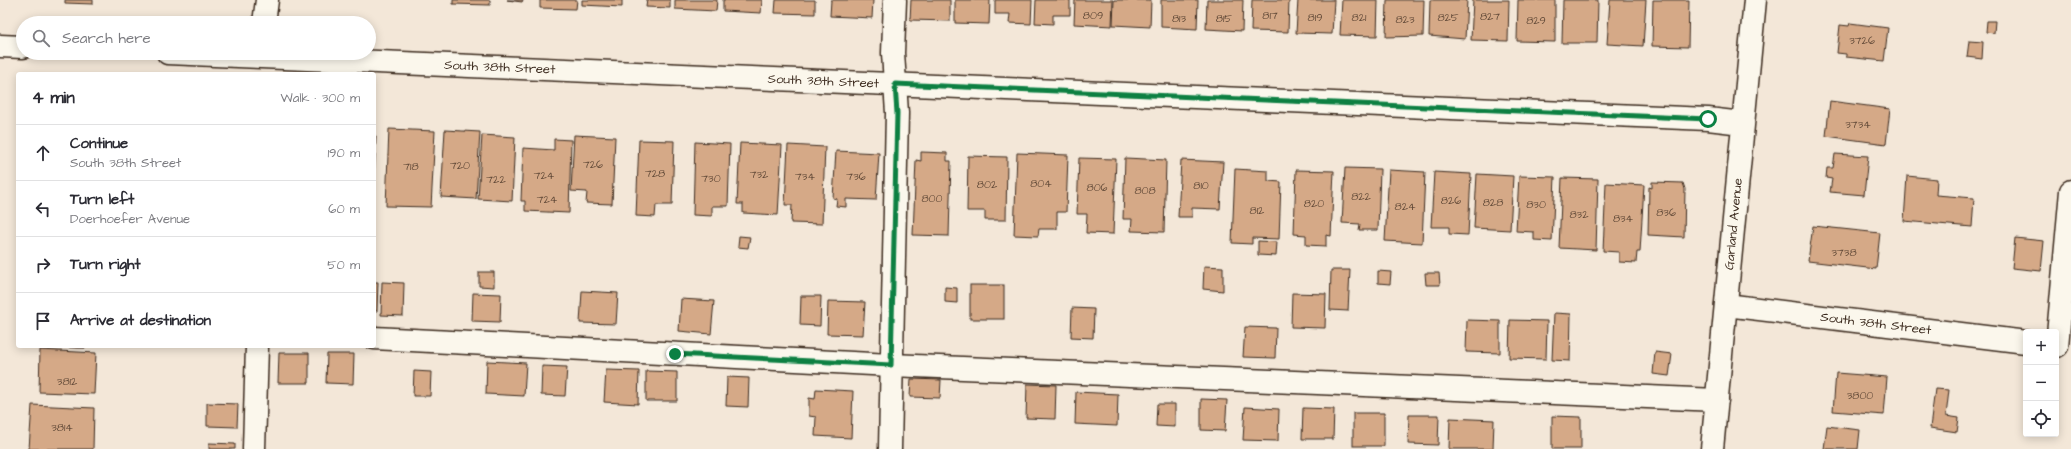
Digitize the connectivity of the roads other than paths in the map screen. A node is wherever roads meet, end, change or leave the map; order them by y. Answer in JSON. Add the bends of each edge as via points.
{"nodes":[{"id":1,"x":267,"y":0,"type":"edge"},
{"id":2,"x":895,"y":0,"type":"edge"},
{"id":3,"x":1755,"y":0,"type":"edge"},
{"id":4,"x":265,"y":16,"type":"edge"},
{"id":5,"x":0,"y":46,"type":"edge"},
{"id":6,"x":16,"y":47,"type":"edge"},
{"id":7,"x":248,"y":60,"type":"edge"},
{"id":8,"x":260,"y":61,"type":"edge"},
{"id":9,"x":895,"y":84,"type":"junction"},
{"id":10,"x":1742,"y":123,"type":"junction"},
{"id":11,"x":2071,"y":191,"type":"edge"},
{"id":12,"x":1726,"y":305,"type":"junction"},
{"id":13,"x":376,"y":338,"type":"edge"},
{"id":14,"x":2023,"y":342,"type":"edge"},
{"id":15,"x":2061,"y":346,"type":"edge"},
{"id":16,"x":257,"y":348,"type":"edge"},
{"id":17,"x":891,"y":365,"type":"junction"},
{"id":18,"x":1717,"y":400,"type":"junction"},
{"id":19,"x":254,"y":449,"type":"edge"},
{"id":20,"x":890,"y":449,"type":"edge"},
{"id":21,"x":1712,"y":449,"type":"edge"}],
"edges":[{"from":1,"to":4,"type":"street"},
{"from":2,"to":9,"type":"street"},
{"from":3,"to":10,"type":"street","name":"Garland Avenue"},
{"from":5,"to":6,"type":"street"},
{"from":7,"to":8,"type":"street","name":"South 38th Street"},
{"from":8,"to":9,"type":"street","name":"South 38th Street"},
{"from":9,"to":10,"type":"street","name":"South 38th Street","via":[[1708,119]]},
{"from":9,"to":17,"type":"street","via":[[897,113]]},
{"from":10,"to":12,"type":"street","name":"Garland Avenue"},
{"from":11,"to":15,"type":"street"},
{"from":12,"to":14,"type":"street","name":"South 38th Street"},
{"from":12,"to":18,"type":"street","name":"Garland Avenue"},
{"from":13,"to":17,"type":"street"},
{"from":16,"to":19,"type":"street"},
{"from":17,"to":18,"type":"street"},
{"from":17,"to":20,"type":"street"},
{"from":18,"to":21,"type":"street","name":"Garland Avenue"}]}
